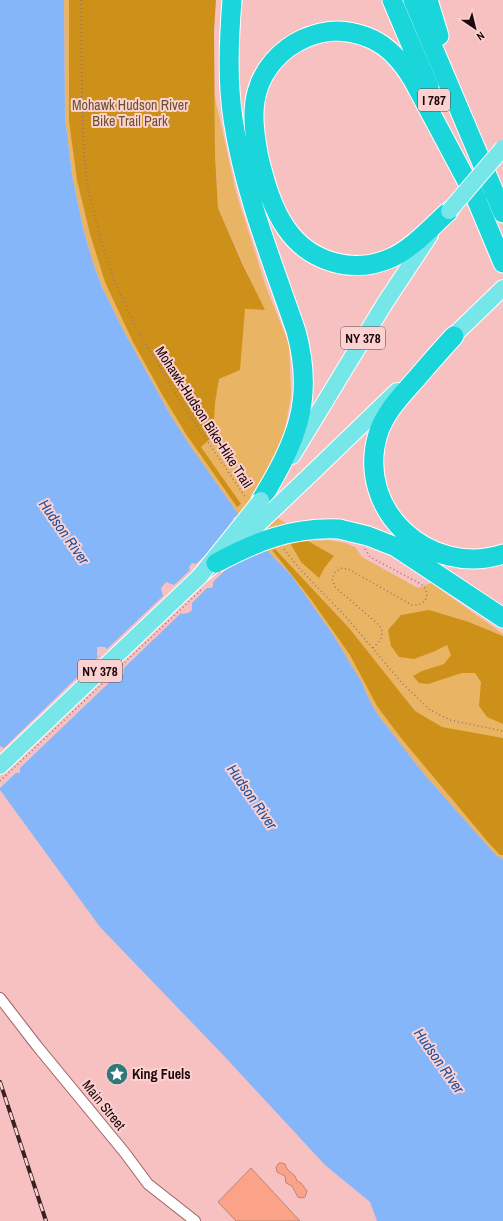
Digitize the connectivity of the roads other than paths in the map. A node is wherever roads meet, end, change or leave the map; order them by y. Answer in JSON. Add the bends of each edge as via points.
{"nodes":[{"id":1,"x":232,"y":0,"type":"edge"},
{"id":2,"x":392,"y":0,"type":"edge"},
{"id":3,"x":413,"y":0,"type":"edge"},
{"id":4,"x":428,"y":0,"type":"edge"},
{"id":5,"x":471,"y":138,"type":"junction"},
{"id":6,"x":503,"y":148,"type":"edge"},
{"id":7,"x":477,"y":200,"type":"junction"},
{"id":8,"x":449,"y":211,"type":"junction"},
{"id":9,"x":503,"y":213,"type":"edge"},
{"id":10,"x":503,"y":263,"type":"edge"},
{"id":11,"x":497,"y":294,"type":"edge"},
{"id":12,"x":454,"y":336,"type":"junction"},
{"id":13,"x":282,"y":469,"type":"junction"},
{"id":14,"x":254,"y":500,"type":"joint"},
{"id":15,"x":503,"y":554,"type":"edge"},
{"id":16,"x":216,"y":563,"type":"junction"},
{"id":17,"x":201,"y":583,"type":"junction"},
{"id":18,"x":503,"y":618,"type":"edge"},
{"id":19,"x":0,"y":766,"type":"edge"},
{"id":20,"x":0,"y":998,"type":"edge"},
{"id":21,"x":195,"y":1221,"type":"edge"}],
"edges":[{"from":1,"to":13,"type":"highway","via":[[229,79],[236,136],[252,201],[296,331],[303,364],[301,412]]},
{"from":2,"to":7,"type":"highway","number":"I 787"},
{"from":3,"to":5,"type":"highway","number":"I 787"},
{"from":4,"to":5,"type":"highway"},
{"from":5,"to":9,"type":"highway","number":"I 787"},
{"from":6,"to":8,"type":"main road","number":"NY 378","bridge":true},
{"from":7,"to":8,"type":"highway","via":[[406,68],[389,50],[368,37],[348,32],[322,32],[297,42],[275,59],[261,80],[257,92],[255,132],[266,184],[279,216],[301,245],[332,262],[356,266],[379,262],[406,249]]},
{"from":7,"to":10,"type":"highway","number":"I 787"},
{"from":8,"to":13,"type":"main road","number":"NY 378","via":[[384,302]]},
{"from":11,"to":12,"type":"main road","number":"NY 378"},
{"from":12,"to":15,"type":"highway","via":[[397,401],[384,421],[374,455],[376,478],[383,502],[392,518],[404,533],[425,548],[452,558],[480,559]]},
{"from":12,"to":16,"type":"main road","number":"NY 378","bridge":true},
{"from":13,"to":14,"type":"highway"},
{"from":14,"to":17,"type":"main road","number":"NY 378","bridge":true},
{"from":16,"to":17,"type":"main road","number":"NY 378","bridge":true},
{"from":16,"to":18,"type":"highway","bridge":true,"via":[[279,535],[310,529],[339,529],[368,536],[396,547]]},
{"from":17,"to":19,"type":"main road","number":"NY 378"},
{"from":20,"to":21,"type":"street","name":"Main Street","via":[[148,1184]]}]}
